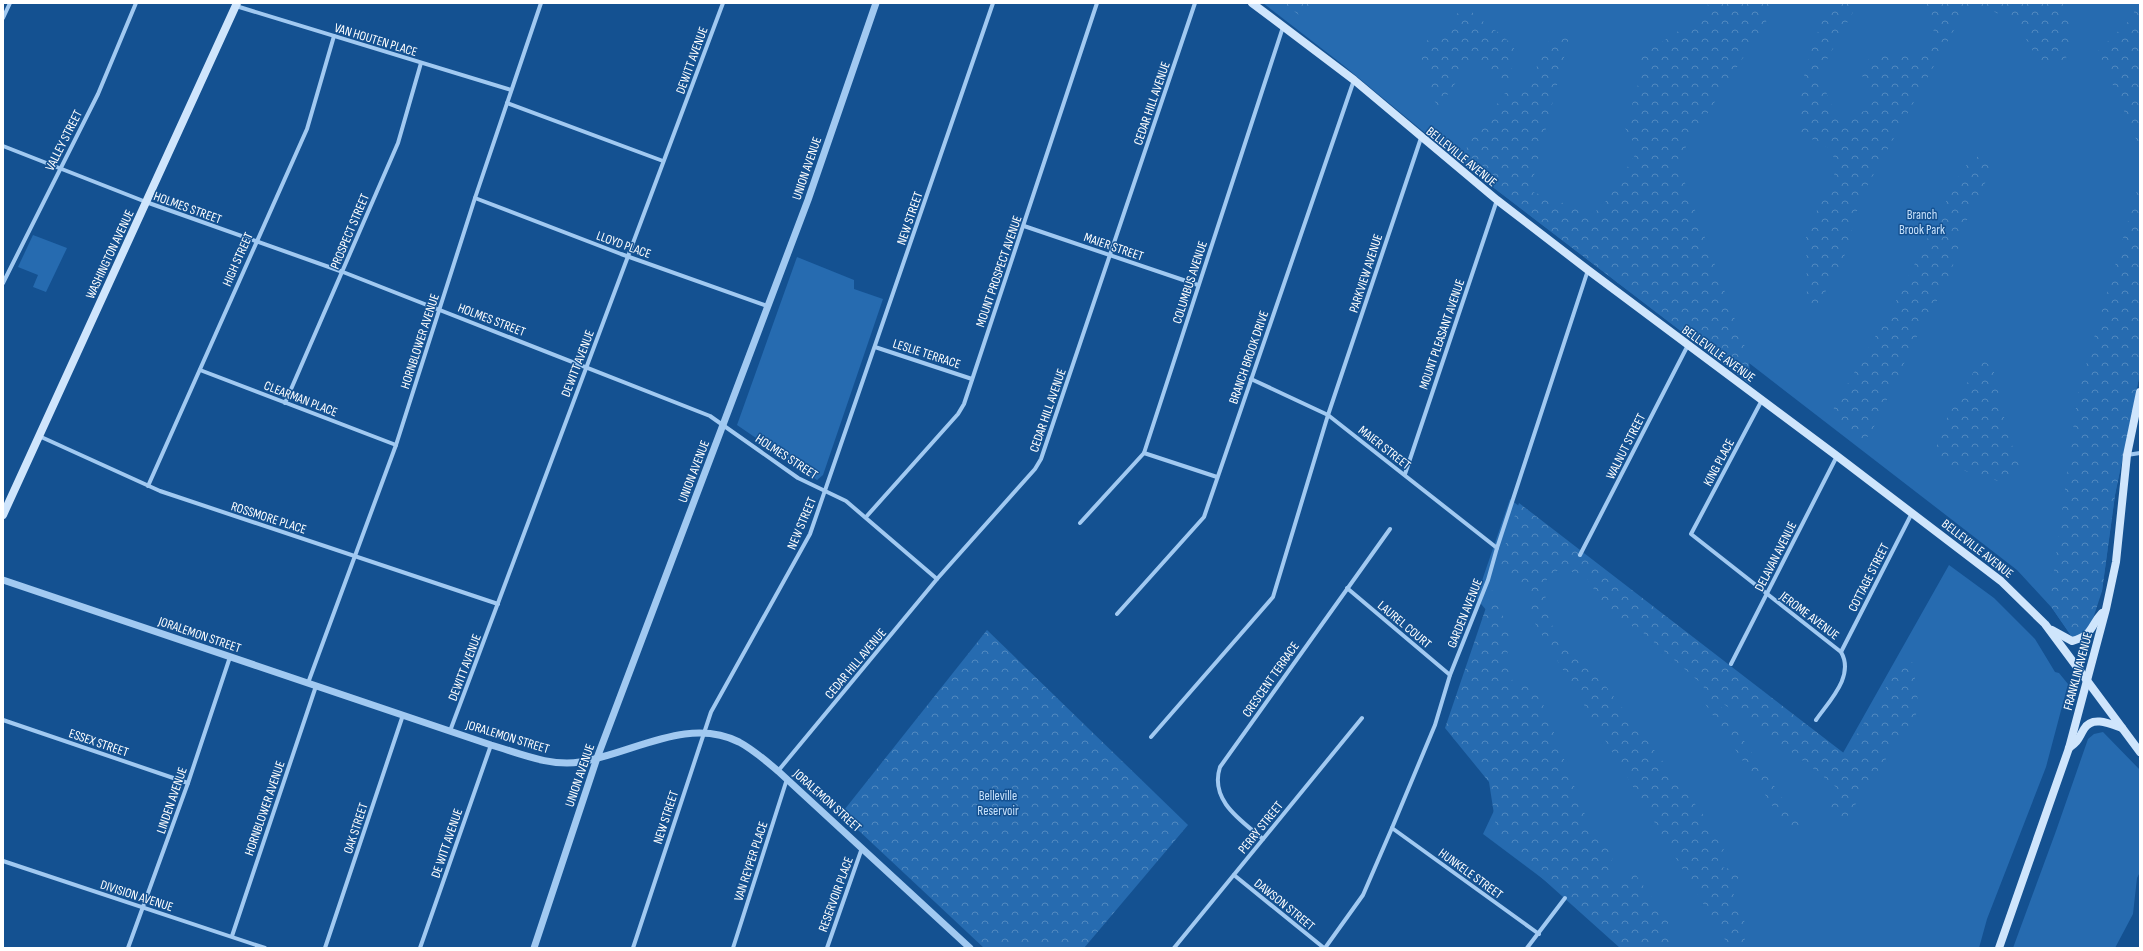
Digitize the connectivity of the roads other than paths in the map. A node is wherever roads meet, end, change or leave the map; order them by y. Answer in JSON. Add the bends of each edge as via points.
{"nodes":[{"id":1,"x":10,"y":3,"type":"edge"},
{"id":2,"x":136,"y":3,"type":"edge"},
{"id":3,"x":541,"y":3,"type":"edge"},
{"id":4,"x":723,"y":3,"type":"edge"},
{"id":5,"x":876,"y":3,"type":"edge"},
{"id":6,"x":993,"y":3,"type":"edge"},
{"id":7,"x":1097,"y":3,"type":"edge"},
{"id":8,"x":1195,"y":3,"type":"edge"},
{"id":9,"x":1252,"y":3,"type":"edge"},
{"id":10,"x":236,"y":4,"type":"edge"},
{"id":11,"x":3,"y":18,"type":"edge"},
{"id":12,"x":1284,"y":27,"type":"junction"},
{"id":13,"x":334,"y":36,"type":"junction"},
{"id":14,"x":421,"y":63,"type":"junction"},
{"id":15,"x":1354,"y":80,"type":"junction"},
{"id":16,"x":511,"y":90,"type":"junction"},
{"id":17,"x":507,"y":103,"type":"junction"},
{"id":18,"x":1421,"y":138,"type":"junction"},
{"id":19,"x":3,"y":146,"type":"edge"},
{"id":20,"x":663,"y":161,"type":"junction"},
{"id":21,"x":60,"y":168,"type":"junction"},
{"id":22,"x":474,"y":198,"type":"junction"},
{"id":23,"x":1497,"y":200,"type":"junction"},
{"id":24,"x":146,"y":202,"type":"junction"},
{"id":25,"x":1024,"y":226,"type":"junction"},
{"id":26,"x":256,"y":241,"type":"junction"},
{"id":27,"x":1111,"y":255,"type":"junction"},
{"id":28,"x":628,"y":256,"type":"junction"},
{"id":29,"x":1588,"y":270,"type":"junction"},
{"id":30,"x":343,"y":272,"type":"junction"},
{"id":31,"x":3,"y":283,"type":"edge"},
{"id":32,"x":1198,"y":285,"type":"junction"},
{"id":33,"x":767,"y":306,"type":"junction"},
{"id":34,"x":439,"y":309,"type":"junction"},
{"id":35,"x":1688,"y":345,"type":"junction"},
{"id":36,"x":875,"y":347,"type":"junction"},
{"id":37,"x":586,"y":366,"type":"junction"},
{"id":38,"x":200,"y":370,"type":"junction"},
{"id":39,"x":972,"y":379,"type":"junction"},
{"id":40,"x":1251,"y":379,"type":"junction"},
{"id":41,"x":2140,"y":392,"type":"edge"},
{"id":42,"x":1762,"y":400,"type":"junction"},
{"id":43,"x":285,"y":403,"type":"junction"},
{"id":44,"x":1328,"y":415,"type":"junction"},
{"id":45,"x":723,"y":425,"type":"junction"},
{"id":46,"x":39,"y":436,"type":"junction"},
{"id":47,"x":396,"y":445,"type":"junction"},
{"id":48,"x":1144,"y":453,"type":"junction"},
{"id":49,"x":2140,"y":453,"type":"edge"},
{"id":50,"x":2127,"y":455,"type":"junction"},
{"id":51,"x":1837,"y":456,"type":"junction"},
{"id":52,"x":1405,"y":474,"type":"junction"},
{"id":53,"x":1217,"y":477,"type":"junction"},
{"id":54,"x":148,"y":486,"type":"junction"},
{"id":55,"x":826,"y":490,"type":"junction"},
{"id":56,"x":1912,"y":512,"type":"junction"},
{"id":57,"x":3,"y":515,"type":"edge"},
{"id":58,"x":866,"y":517,"type":"junction"},
{"id":59,"x":1080,"y":523,"type":"dead end"},
{"id":60,"x":1390,"y":529,"type":"dead end"},
{"id":61,"x":1691,"y":534,"type":"joint"},
{"id":62,"x":1497,"y":548,"type":"junction"},
{"id":63,"x":1580,"y":555,"type":"dead end"},
{"id":64,"x":355,"y":556,"type":"junction"},
{"id":65,"x":937,"y":579,"type":"junction"},
{"id":66,"x":3,"y":580,"type":"edge"},
{"id":67,"x":1347,"y":588,"type":"junction"},
{"id":68,"x":1767,"y":594,"type":"junction"},
{"id":69,"x":498,"y":604,"type":"junction"},
{"id":70,"x":2106,"y":610,"type":"junction"},
{"id":71,"x":1117,"y":614,"type":"dead end"},
{"id":72,"x":2045,"y":624,"type":"junction"},
{"id":73,"x":1841,"y":652,"type":"junction"},
{"id":74,"x":230,"y":657,"type":"junction"},
{"id":75,"x":1731,"y":664,"type":"dead end"},
{"id":76,"x":1450,"y":675,"type":"junction"},
{"id":77,"x":2087,"y":680,"type":"junction"},
{"id":78,"x":308,"y":683,"type":"junction"},
{"id":79,"x":316,"y":686,"type":"junction"},
{"id":80,"x":403,"y":715,"type":"junction"},
{"id":81,"x":1362,"y":718,"type":"dead end"},
{"id":82,"x":3,"y":720,"type":"edge"},
{"id":83,"x":1816,"y":720,"type":"dead end"},
{"id":84,"x":2122,"y":728,"type":"junction"},
{"id":85,"x":450,"y":731,"type":"junction"},
{"id":86,"x":703,"y":733,"type":"junction"},
{"id":87,"x":1151,"y":737,"type":"dead end"},
{"id":88,"x":491,"y":745,"type":"junction"},
{"id":89,"x":2069,"y":748,"type":"junction"},
{"id":90,"x":2140,"y":752,"type":"edge"},
{"id":91,"x":597,"y":758,"type":"junction"},
{"id":92,"x":778,"y":771,"type":"junction"},
{"id":93,"x":787,"y":779,"type":"junction"},
{"id":94,"x":188,"y":783,"type":"junction"},
{"id":95,"x":1392,"y":828,"type":"junction"},
{"id":96,"x":1263,"y":839,"type":"junction"},
{"id":97,"x":862,"y":847,"type":"junction"},
{"id":98,"x":3,"y":861,"type":"edge"},
{"id":99,"x":1234,"y":875,"type":"junction"},
{"id":100,"x":1565,"y":898,"type":"dead end"},
{"id":101,"x":144,"y":907,"type":"junction"},
{"id":102,"x":1539,"y":934,"type":"junction"},
{"id":103,"x":232,"y":936,"type":"junction"},
{"id":104,"x":966,"y":946,"type":"edge"},
{"id":105,"x":128,"y":948,"type":"edge"},
{"id":106,"x":265,"y":948,"type":"edge"},
{"id":107,"x":325,"y":948,"type":"edge"},
{"id":108,"x":420,"y":948,"type":"edge"},
{"id":109,"x":534,"y":948,"type":"edge"},
{"id":110,"x":634,"y":948,"type":"edge"},
{"id":111,"x":732,"y":948,"type":"edge"},
{"id":112,"x":827,"y":948,"type":"edge"},
{"id":113,"x":1174,"y":948,"type":"edge"},
{"id":114,"x":1325,"y":948,"type":"edge"},
{"id":115,"x":1527,"y":948,"type":"edge"},
{"id":116,"x":1999,"y":948,"type":"edge"}],
"edges":[{"from":1,"to":11,"type":"street"},
{"from":2,"to":21,"type":"street","name":"VALLEY STREET","via":[[98,94]]},
{"from":3,"to":16,"type":"street","name":"HORNBLOWER AVENUE"},
{"from":4,"to":20,"type":"street","name":"DEWITT AVENUE"},
{"from":5,"to":33,"type":"street","name":"UNION AVENUE","via":[[808,200]]},
{"from":6,"to":36,"type":"street","name":"NEW STREET"},
{"from":7,"to":25,"type":"street","name":"MOUNT PROSPECT AVENUE"},
{"from":8,"to":27,"type":"street","name":"CEDAR HILL AVENUE"},
{"from":9,"to":12,"type":"main road","name":"BELLEVILLE AVENUE"},
{"from":10,"to":13,"type":"street","name":"VAN HOUTEN PLACE"},
{"from":10,"to":24,"type":"main road","name":"WASHINGTON AVENUE"},
{"from":12,"to":15,"type":"main road","name":"BELLEVILLE AVENUE"},
{"from":12,"to":32,"type":"street","name":"COLUMBUS AVENUE"},
{"from":13,"to":14,"type":"street","name":"VAN HOUTEN PLACE"},
{"from":13,"to":26,"type":"street","name":"HIGH STREET","via":[[307,128]]},
{"from":14,"to":16,"type":"street","name":"VAN HOUTEN PLACE"},
{"from":14,"to":30,"type":"street","name":"PROSPECT STREET","via":[[398,143]]},
{"from":15,"to":18,"type":"main road","name":"BELLEVILLE AVENUE"},
{"from":15,"to":40,"type":"street","name":"BRANCH BROOK DRIVE"},
{"from":16,"to":17,"type":"street","name":"HORNBLOWER AVENUE"},
{"from":17,"to":20,"type":"street"},
{"from":17,"to":22,"type":"street","name":"HORNBLOWER AVENUE"},
{"from":18,"to":23,"type":"main road","name":"BELLEVILLE AVENUE"},
{"from":18,"to":44,"type":"street","name":"PARKVIEW AVENUE"},
{"from":19,"to":21,"type":"street","name":"HOLMES STREET"},
{"from":20,"to":28,"type":"street","name":"DEWITT AVENUE"},
{"from":21,"to":24,"type":"street","name":"HOLMES STREET"},
{"from":21,"to":31,"type":"street","name":"VALLEY STREET"},
{"from":22,"to":28,"type":"street","name":"LLOYD PLACE"},
{"from":22,"to":34,"type":"street","name":"HORNBLOWER AVENUE"},
{"from":23,"to":29,"type":"main road","name":"BELLEVILLE AVENUE"},
{"from":23,"to":52,"type":"street","name":"MOUNT PLEASANT AVENUE"},
{"from":24,"to":26,"type":"street","name":"HOLMES STREET"},
{"from":24,"to":46,"type":"main road","name":"WASHINGTON AVENUE"},
{"from":25,"to":27,"type":"street","name":"MAIER STREET"},
{"from":25,"to":39,"type":"street","name":"MOUNT PROSPECT AVENUE"},
{"from":26,"to":30,"type":"street","name":"HOLMES STREET"},
{"from":26,"to":38,"type":"street","name":"HIGH STREET"},
{"from":27,"to":32,"type":"street","name":"MAIER STREET"},
{"from":27,"to":65,"type":"street","name":"CEDAR HILL AVENUE","via":[[1041,459]]},
{"from":28,"to":33,"type":"street","name":"LLOYD PLACE"},
{"from":28,"to":37,"type":"street","name":"DEWITT AVENUE"},
{"from":29,"to":35,"type":"main road","name":"BELLEVILLE AVENUE"},
{"from":29,"to":62,"type":"street","name":"GARDEN AVENUE"},
{"from":30,"to":34,"type":"street","name":"HOLMES STREET"},
{"from":30,"to":43,"type":"street","name":"PROSPECT STREET"},
{"from":32,"to":48,"type":"street","name":"COLUMBUS AVENUE"},
{"from":33,"to":45,"type":"street","name":"UNION AVENUE"},
{"from":34,"to":37,"type":"street","name":"HOLMES STREET"},
{"from":34,"to":47,"type":"street","name":"HORNBLOWER AVENUE"},
{"from":35,"to":42,"type":"main road","name":"BELLEVILLE AVENUE"},
{"from":35,"to":63,"type":"street","name":"WALNUT STREET"},
{"from":36,"to":39,"type":"street","name":"LESLIE TERRACE"},
{"from":36,"to":55,"type":"street","name":"NEW STREET"},
{"from":37,"to":45,"type":"street","name":"HOLMES STREET","via":[[710,416]]},
{"from":37,"to":69,"type":"street","name":"DEWITT AVENUE"},
{"from":38,"to":43,"type":"street","name":"CLEARMAN PLACE"},
{"from":38,"to":54,"type":"street","name":"HIGH STREET"},
{"from":39,"to":58,"type":"street","name":"MOUNT PROSPECT AVENUE","via":[[958,414]]},
{"from":40,"to":44,"type":"street","name":"MAIER STREET"},
{"from":40,"to":53,"type":"street","name":"BRANCH BROOK DRIVE"},
{"from":41,"to":50,"type":"main road","name":"FRANKLIN AVENUE"},
{"from":42,"to":51,"type":"main road","name":"BELLEVILLE AVENUE"},
{"from":42,"to":61,"type":"street","name":"KING PLACE"},
{"from":43,"to":47,"type":"street","name":"CLEARMAN PLACE"},
{"from":44,"to":52,"type":"street","name":"MAIER STREET"},
{"from":44,"to":87,"type":"street","name":"PARKVIEW AVENUE","via":[[1273,597]]},
{"from":45,"to":55,"type":"street","name":"HOLMES STREET","via":[[798,478]]},
{"from":45,"to":91,"type":"street","name":"UNION AVENUE"},
{"from":46,"to":54,"type":"street","name":"ROSSMORE PLACE"},
{"from":46,"to":57,"type":"main road","name":"WASHINGTON AVENUE"},
{"from":47,"to":64,"type":"street","name":"HORNBLOWER AVENUE"},
{"from":48,"to":53,"type":"street"},
{"from":48,"to":59,"type":"street","name":"COLUMBUS AVENUE"},
{"from":49,"to":50,"type":"street"},
{"from":50,"to":70,"type":"main road","name":"FRANKLIN AVENUE","via":[[2116,562]]},
{"from":51,"to":56,"type":"main road","name":"BELLEVILLE AVENUE"},
{"from":51,"to":68,"type":"street","name":"DELAVAN AVENUE"},
{"from":52,"to":62,"type":"street","name":"MAIER STREET"},
{"from":53,"to":71,"type":"street","name":"BRANCH BROOK DRIVE","via":[[1204,517]]},
{"from":54,"to":64,"type":"street","name":"ROSSMORE PLACE"},
{"from":55,"to":58,"type":"street","name":"HOLMES STREET","via":[[846,501]]},
{"from":55,"to":86,"type":"street","name":"NEW STREET","via":[[810,534],[711,712]]},
{"from":56,"to":72,"type":"main road","name":"BELLEVILLE AVENUE","via":[[2001,581]]},
{"from":56,"to":73,"type":"street","name":"COTTAGE STREET"},
{"from":58,"to":65,"type":"street","name":"HOLMES STREET"},
{"from":60,"to":67,"type":"street","name":"CRESCENT TERRACE"},
{"from":61,"to":68,"type":"street","name":"JEROME AVENUE"},
{"from":62,"to":76,"type":"street","name":"GARDEN AVENUE","via":[[1488,580]]},
{"from":64,"to":69,"type":"street","name":"ROSSMORE PLACE"},
{"from":64,"to":78,"type":"street","name":"HORNBLOWER AVENUE"},
{"from":65,"to":92,"type":"street","name":"CEDAR HILL AVENUE"},
{"from":66,"to":74,"type":"street","name":"JORALEMON STREET"},
{"from":67,"to":76,"type":"street","name":"LAUREL COURT"},
{"from":67,"to":96,"type":"street","name":"CRESCENT TERRACE","via":[[1218,772],[1218,782],[1226,807]]},
{"from":68,"to":73,"type":"street","name":"JEROME AVENUE"},
{"from":68,"to":75,"type":"street","name":"DELAVAN AVENUE"},
{"from":69,"to":85,"type":"street","name":"DEWITT AVENUE"},
{"from":70,"to":72,"type":"main road","via":[[2100,615],[2091,632],[2082,639],[2072,641]]},
{"from":70,"to":77,"type":"main road","name":"FRANKLIN AVENUE"},
{"from":72,"to":77,"type":"main road","name":"BELLEVILLE AVENUE"},
{"from":73,"to":83,"type":"street","via":[[1846,664],[1843,677],[1838,689]]},
{"from":74,"to":78,"type":"street","name":"JORALEMON STREET"},
{"from":74,"to":94,"type":"street","name":"LINDEN AVENUE"},
{"from":76,"to":95,"type":"street","name":"GARDEN AVENUE","via":[[1436,725]]},
{"from":77,"to":84,"type":"main road","name":"BELLEVILLE AVENUE"},
{"from":77,"to":89,"type":"main road","name":"FRANKLIN AVENUE"},
{"from":78,"to":79,"type":"street","name":"JORALEMON STREET"},
{"from":79,"to":80,"type":"street","name":"JORALEMON STREET"},
{"from":79,"to":103,"type":"street","name":"HORNBLOWER AVENUE"},
{"from":80,"to":85,"type":"street","name":"JORALEMON STREET"},
{"from":80,"to":107,"type":"street","name":"OAK STREET"},
{"from":81,"to":96,"type":"street","name":"PERRY STREET"},
{"from":82,"to":94,"type":"street","name":"ESSEX STREET"},
{"from":84,"to":89,"type":"main road","via":[[2103,722],[2091,722],[2084,728],[2080,740]]},
{"from":84,"to":90,"type":"main road","name":"BELLEVILLE AVENUE"},
{"from":85,"to":88,"type":"street","name":"JORALEMON STREET"},
{"from":86,"to":91,"type":"street","name":"JORALEMON STREET","via":[[680,735]]},
{"from":86,"to":92,"type":"street","name":"JORALEMON STREET","via":[[739,742]]},
{"from":86,"to":110,"type":"street","name":"NEW STREET"},
{"from":88,"to":91,"type":"street","name":"JORALEMON STREET","via":[[547,761],[575,762]]},
{"from":88,"to":108,"type":"street","name":"DE WITT AVENUE"},
{"from":89,"to":116,"type":"main road","name":"FRANKLIN AVENUE"},
{"from":91,"to":109,"type":"street","name":"UNION AVENUE"},
{"from":92,"to":93,"type":"street","name":"JORALEMON STREET"},
{"from":93,"to":97,"type":"street","name":"JORALEMON STREET"},
{"from":93,"to":111,"type":"street","name":"VAN REYPER PLACE"},
{"from":94,"to":101,"type":"street","name":"LINDEN AVENUE"},
{"from":95,"to":102,"type":"street","name":"HUNKELE STREET"},
{"from":95,"to":114,"type":"street","name":"GARDEN AVENUE","via":[[1363,895]]},
{"from":96,"to":99,"type":"street","name":"PERRY STREET"},
{"from":97,"to":104,"type":"street","name":"JORALEMON STREET"},
{"from":97,"to":112,"type":"street","name":"RESERVOIR PLACE"},
{"from":98,"to":101,"type":"street","name":"DIVISION AVENUE"},
{"from":99,"to":113,"type":"street","name":"PERRY STREET"},
{"from":99,"to":114,"type":"street","name":"DAWSON STREET"},
{"from":100,"to":102,"type":"street"},
{"from":101,"to":103,"type":"street","name":"DIVISION AVENUE"},
{"from":101,"to":105,"type":"street","name":"LINDEN AVENUE"},
{"from":102,"to":115,"type":"street"},
{"from":103,"to":106,"type":"street","name":"DIVISION AVENUE"}]}
